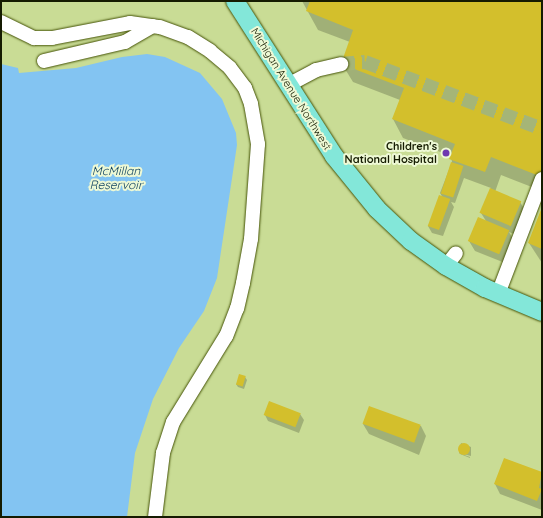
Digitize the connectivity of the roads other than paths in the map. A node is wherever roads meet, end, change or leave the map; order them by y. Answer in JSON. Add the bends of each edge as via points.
{"nodes":[{"id":1,"x":235,"y":1,"type":"edge"},
{"id":2,"x":1,"y":22,"type":"edge"},
{"id":3,"x":153,"y":26,"type":"junction"},
{"id":4,"x":44,"y":62,"type":"dead end"},
{"id":5,"x":341,"y":64,"type":"tunnel mouth"},
{"id":6,"x":288,"y":85,"type":"junction"},
{"id":7,"x":542,"y":180,"type":"edge"},
{"id":8,"x":498,"y":294,"type":"junction"},
{"id":9,"x":542,"y":312,"type":"edge"},
{"id":10,"x":155,"y":517,"type":"edge"}],
"edges":[{"from":1,"to":6,"type":"main road","name":"Michigan Avenue Northwest"},
{"from":2,"to":3,"type":"lane","via":[[34,38],[52,38],[130,24]]},
{"from":3,"to":4,"type":"lane","via":[[125,42]]},
{"from":3,"to":10,"type":"lane","via":[[188,37],[210,50],[230,68],[245,88],[251,104],[258,144],[251,239],[237,308],[226,336],[172,422],[163,453]]},
{"from":5,"to":6,"type":"lane","via":[[316,70]]},
{"from":6,"to":8,"type":"main road","name":"Michigan Avenue Northwest","via":[[357,187],[405,236],[451,260]]},
{"from":7,"to":8,"type":"lane"},
{"from":8,"to":9,"type":"main road","name":"Michigan Avenue Northwest"}]}
